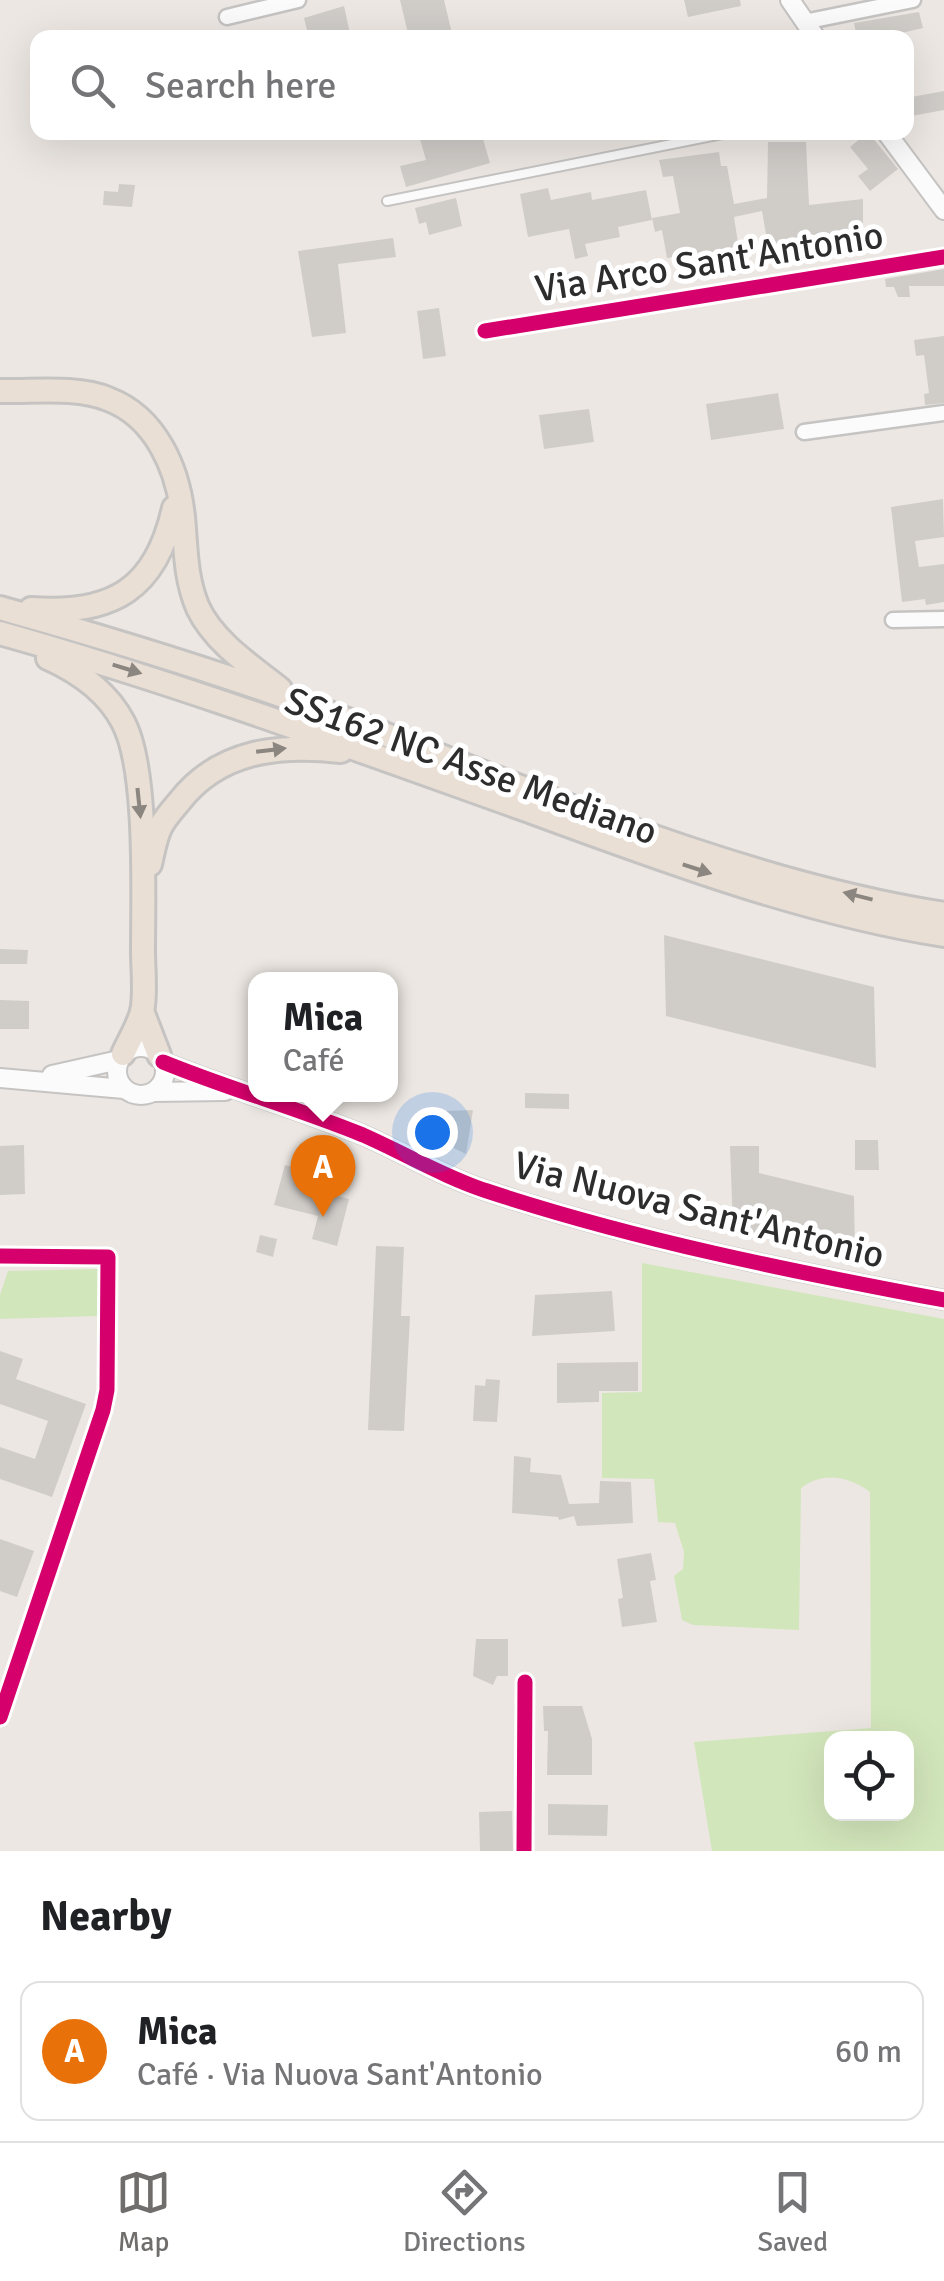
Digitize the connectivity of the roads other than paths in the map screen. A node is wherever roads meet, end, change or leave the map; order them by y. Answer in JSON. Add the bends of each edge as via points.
{"nodes":[{"id":1,"x":298,"y":0,"type":"edge"},
{"id":2,"x":790,"y":0,"type":"edge"},
{"id":3,"x":913,"y":0,"type":"edge"},
{"id":4,"x":227,"y":17,"type":"dead end"},
{"id":5,"x":804,"y":22,"type":"junction"},
{"id":6,"x":810,"y":30,"type":"edge"},
{"id":7,"x":692,"y":140,"type":"edge"},
{"id":8,"x":892,"y":140,"type":"edge"},
{"id":9,"x":387,"y":201,"type":"dead end"},
{"id":10,"x":943,"y":209,"type":"edge"},
{"id":11,"x":944,"y":257,"type":"edge"},
{"id":12,"x":485,"y":331,"type":"dead end"},
{"id":13,"x":0,"y":391,"type":"edge"},
{"id":14,"x":944,"y":414,"type":"edge"},
{"id":15,"x":804,"y":432,"type":"dead end"},
{"id":16,"x":178,"y":490,"type":"junction"},
{"id":17,"x":0,"y":607,"type":"edge"},
{"id":18,"x":944,"y":619,"type":"edge"},
{"id":19,"x":893,"y":620,"type":"dead end"},
{"id":20,"x":0,"y":634,"type":"edge"},
{"id":21,"x":294,"y":700,"type":"junction"},
{"id":22,"x":374,"y":755,"type":"junction"},
{"id":23,"x":144,"y":887,"type":"junction"},
{"id":24,"x":944,"y":914,"type":"edge"},
{"id":25,"x":944,"y":935,"type":"edge"},
{"id":26,"x":142,"y":1011,"type":"junction"},
{"id":27,"x":121,"y":1057,"type":"junction"},
{"id":28,"x":161,"y":1059,"type":"junction"},
{"id":29,"x":0,"y":1078,"type":"edge"},
{"id":30,"x":37,"y":1079,"type":"junction"},
{"id":31,"x":124,"y":1089,"type":"junction"},
{"id":32,"x":236,"y":1091,"type":"junction"},
{"id":33,"x":153,"y":1092,"type":"junction"},
{"id":34,"x":248,"y":1095,"type":"edge"},
{"id":35,"x":269,"y":1102,"type":"edge"},
{"id":36,"x":0,"y":1257,"type":"edge"},
{"id":37,"x":944,"y":1300,"type":"edge"},
{"id":38,"x":526,"y":1682,"type":"dead end"},
{"id":39,"x":0,"y":1717,"type":"edge"},
{"id":40,"x":524,"y":1851,"type":"edge"}],
"edges":[{"from":1,"to":4,"type":"street"},
{"from":2,"to":5,"type":"street"},
{"from":3,"to":5,"type":"street"},
{"from":5,"to":6,"type":"street"},
{"from":7,"to":9,"type":"lane"},
{"from":8,"to":10,"type":"street","name":"Via Arco Sant'Antonio"},
{"from":11,"to":12,"type":"street","name":"Via Arco Sant'Antonio"},
{"from":13,"to":16,"type":"highway","via":[[108,398],[152,432],[169,457]]},
{"from":14,"to":15,"type":"street"},
{"from":16,"to":17,"type":"highway","via":[[154,567],[129,590],[85,607]]},
{"from":16,"to":21,"type":"highway","via":[[198,608],[213,631]]},
{"from":17,"to":21,"type":"highway","name":"SS162 NC Asse Mediano"},
{"from":18,"to":19,"type":"street"},
{"from":20,"to":22,"type":"highway","name":"SS162 NC Asse Mediano","one_way":true,"via":[[134,670]]},
{"from":20,"to":23,"type":"highway","one_way":true,"via":[[73,670],[100,690],[124,723],[141,812]]},
{"from":24,"to":21,"type":"highway","name":"SS162 NC Asse Mediano","one_way":true,"via":[[772,874]]},
{"from":23,"to":22,"type":"highway","one_way":true,"via":[[161,825],[220,766],[258,751],[293,748]]},
{"from":22,"to":25,"type":"highway","name":"SS162 NC Asse Mediano","one_way":true,"via":[[801,902]]},
{"from":23,"to":26,"type":"highway"},
{"from":26,"to":27,"type":"highway"},
{"from":26,"to":28,"type":"highway"},
{"from":27,"to":28,"type":"street","name":"Via Nuova Sant'Antonio","via":[[145,1047]]},
{"from":27,"to":30,"type":"street","name":"Via Nuova Sant'Antonio"},
{"from":27,"to":31,"type":"street","via":[[117,1076]]},
{"from":28,"to":32,"type":"street","name":"Via Nuova Sant'Antonio"},
{"from":28,"to":33,"type":"street","via":[[164,1079]]},
{"from":29,"to":30,"type":"street","name":"Via Nuova Sant'Antonio"},
{"from":30,"to":31,"type":"street","name":"Via Nuova Sant'Antonio"},
{"from":31,"to":33,"type":"street","name":"Via Nuova Sant'Antonio"},
{"from":32,"to":33,"type":"street","name":"Via Nuova Sant'Antonio"},
{"from":32,"to":34,"type":"street","name":"Via Nuova Sant'Antonio"},
{"from":35,"to":37,"type":"street","name":"Via Nuova Sant'Antonio","via":[[481,1190],[608,1229]]},
{"from":36,"to":39,"type":"street","via":[[108,1257],[108,1390]]},
{"from":38,"to":40,"type":"street"}]}
